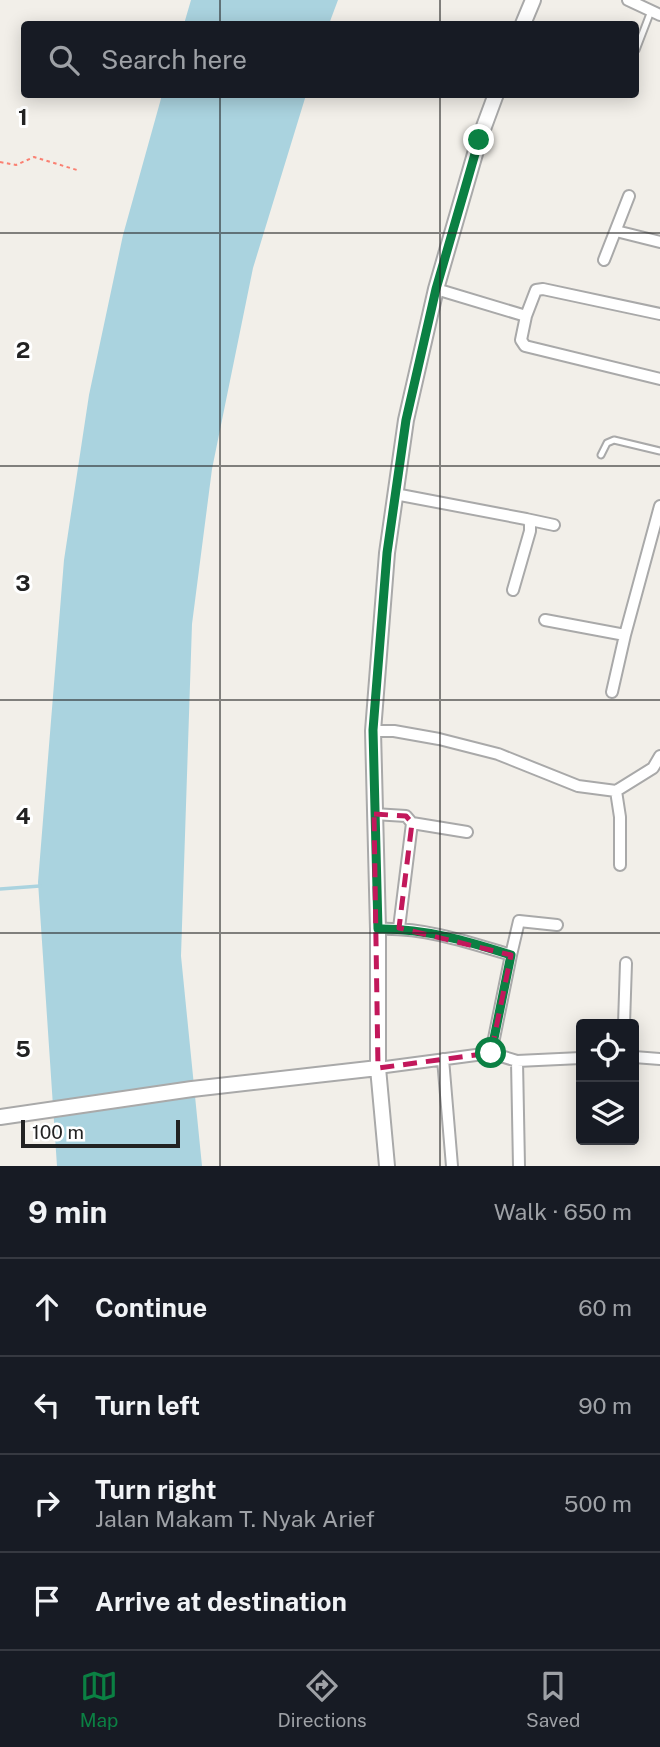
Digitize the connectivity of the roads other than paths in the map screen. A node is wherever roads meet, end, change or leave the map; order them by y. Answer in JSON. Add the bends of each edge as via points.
{"nodes":[{"id":1,"x":533,"y":0,"type":"edge"},
{"id":2,"x":628,"y":0,"type":"edge"},
{"id":3,"x":655,"y":13,"type":"edge"},
{"id":4,"x":524,"y":21,"type":"edge"},
{"id":5,"x":639,"y":43,"type":"edge"},
{"id":6,"x":495,"y":98,"type":"edge"},
{"id":7,"x":629,"y":196,"type":"dead end"},
{"id":8,"x":616,"y":231,"type":"junction"},
{"id":9,"x":660,"y":242,"type":"edge"},
{"id":10,"x":604,"y":260,"type":"dead end"},
{"id":11,"x":436,"y":289,"type":"junction"},
{"id":12,"x":660,"y":314,"type":"edge"},
{"id":13,"x":526,"y":316,"type":"junction"},
{"id":14,"x":660,"y":379,"type":"edge"},
{"id":15,"x":660,"y":451,"type":"edge"},
{"id":16,"x":601,"y":455,"type":"dead end"},
{"id":17,"x":395,"y":494,"type":"junction"},
{"id":18,"x":660,"y":506,"type":"edge"},
{"id":19,"x":526,"y":519,"type":"junction"},
{"id":20,"x":554,"y":525,"type":"dead end"},
{"id":21,"x":513,"y":590,"type":"dead end"},
{"id":22,"x":545,"y":620,"type":"dead end"},
{"id":23,"x":625,"y":635,"type":"junction"},
{"id":24,"x":612,"y":692,"type":"dead end"},
{"id":25,"x":373,"y":730,"type":"junction"},
{"id":26,"x":660,"y":756,"type":"edge"},
{"id":27,"x":617,"y":791,"type":"junction"},
{"id":28,"x":374,"y":814,"type":"junction"},
{"id":29,"x":412,"y":823,"type":"junction"},
{"id":30,"x":467,"y":832,"type":"dead end"},
{"id":31,"x":620,"y":865,"type":"dead end"},
{"id":32,"x":557,"y":925,"type":"dead end"},
{"id":33,"x":399,"y":928,"type":"junction"},
{"id":34,"x":378,"y":929,"type":"junction"},
{"id":35,"x":511,"y":955,"type":"junction"},
{"id":36,"x":626,"y":962,"type":"dead end"},
{"id":37,"x":624,"y":1019,"type":"edge"},
{"id":38,"x":491,"y":1053,"type":"junction"},
{"id":39,"x":639,"y":1057,"type":"edge"},
{"id":40,"x":576,"y":1058,"type":"edge"},
{"id":41,"x":443,"y":1059,"type":"junction"},
{"id":42,"x":660,"y":1059,"type":"edge"},
{"id":43,"x":517,"y":1061,"type":"junction"},
{"id":44,"x":378,"y":1068,"type":"junction"},
{"id":45,"x":0,"y":1117,"type":"edge"},
{"id":46,"x":387,"y":1166,"type":"edge"},
{"id":47,"x":452,"y":1166,"type":"edge"},
{"id":48,"x":519,"y":1166,"type":"edge"}],
"edges":[{"from":1,"to":4,"type":"street"},
{"from":2,"to":3,"type":"street"},
{"from":3,"to":5,"type":"lane"},
{"from":6,"to":11,"type":"street"},
{"from":7,"to":8,"type":"street"},
{"from":8,"to":9,"type":"street"},
{"from":8,"to":10,"type":"street"},
{"from":11,"to":13,"type":"street"},
{"from":11,"to":17,"type":"street","via":[[406,420]]},
{"from":12,"to":13,"type":"street","via":[[543,289],[533,295]]},
{"from":13,"to":14,"type":"street","via":[[521,340],[525,346]]},
{"from":15,"to":16,"type":"lane","via":[[614,440]]},
{"from":17,"to":19,"type":"street"},
{"from":17,"to":25,"type":"street"},
{"from":18,"to":23,"type":"street"},
{"from":19,"to":20,"type":"street"},
{"from":19,"to":21,"type":"street","via":[[530,531]]},
{"from":22,"to":23,"type":"street"},
{"from":23,"to":24,"type":"street"},
{"from":25,"to":27,"type":"street","via":[[439,739],[498,754],[578,786]]},
{"from":25,"to":28,"type":"street"},
{"from":26,"to":27,"type":"street","via":[[653,768]]},
{"from":27,"to":31,"type":"street"},
{"from":28,"to":29,"type":"street","via":[[406,816]]},
{"from":28,"to":34,"type":"street"},
{"from":29,"to":30,"type":"street"},
{"from":29,"to":33,"type":"street"},
{"from":32,"to":35,"type":"street","via":[[519,921]]},
{"from":33,"to":34,"type":"street"},
{"from":33,"to":35,"type":"street","via":[[436,933]]},
{"from":34,"to":44,"type":"street"},
{"from":35,"to":38,"type":"street"},
{"from":36,"to":37,"type":"street"},
{"from":38,"to":41,"type":"street"},
{"from":38,"to":43,"type":"street"},
{"from":39,"to":42,"type":"street"},
{"from":40,"to":43,"type":"street"},
{"from":41,"to":44,"type":"street"},
{"from":41,"to":47,"type":"street"},
{"from":43,"to":48,"type":"street"},
{"from":44,"to":45,"type":"street"},
{"from":44,"to":46,"type":"street"}]}
